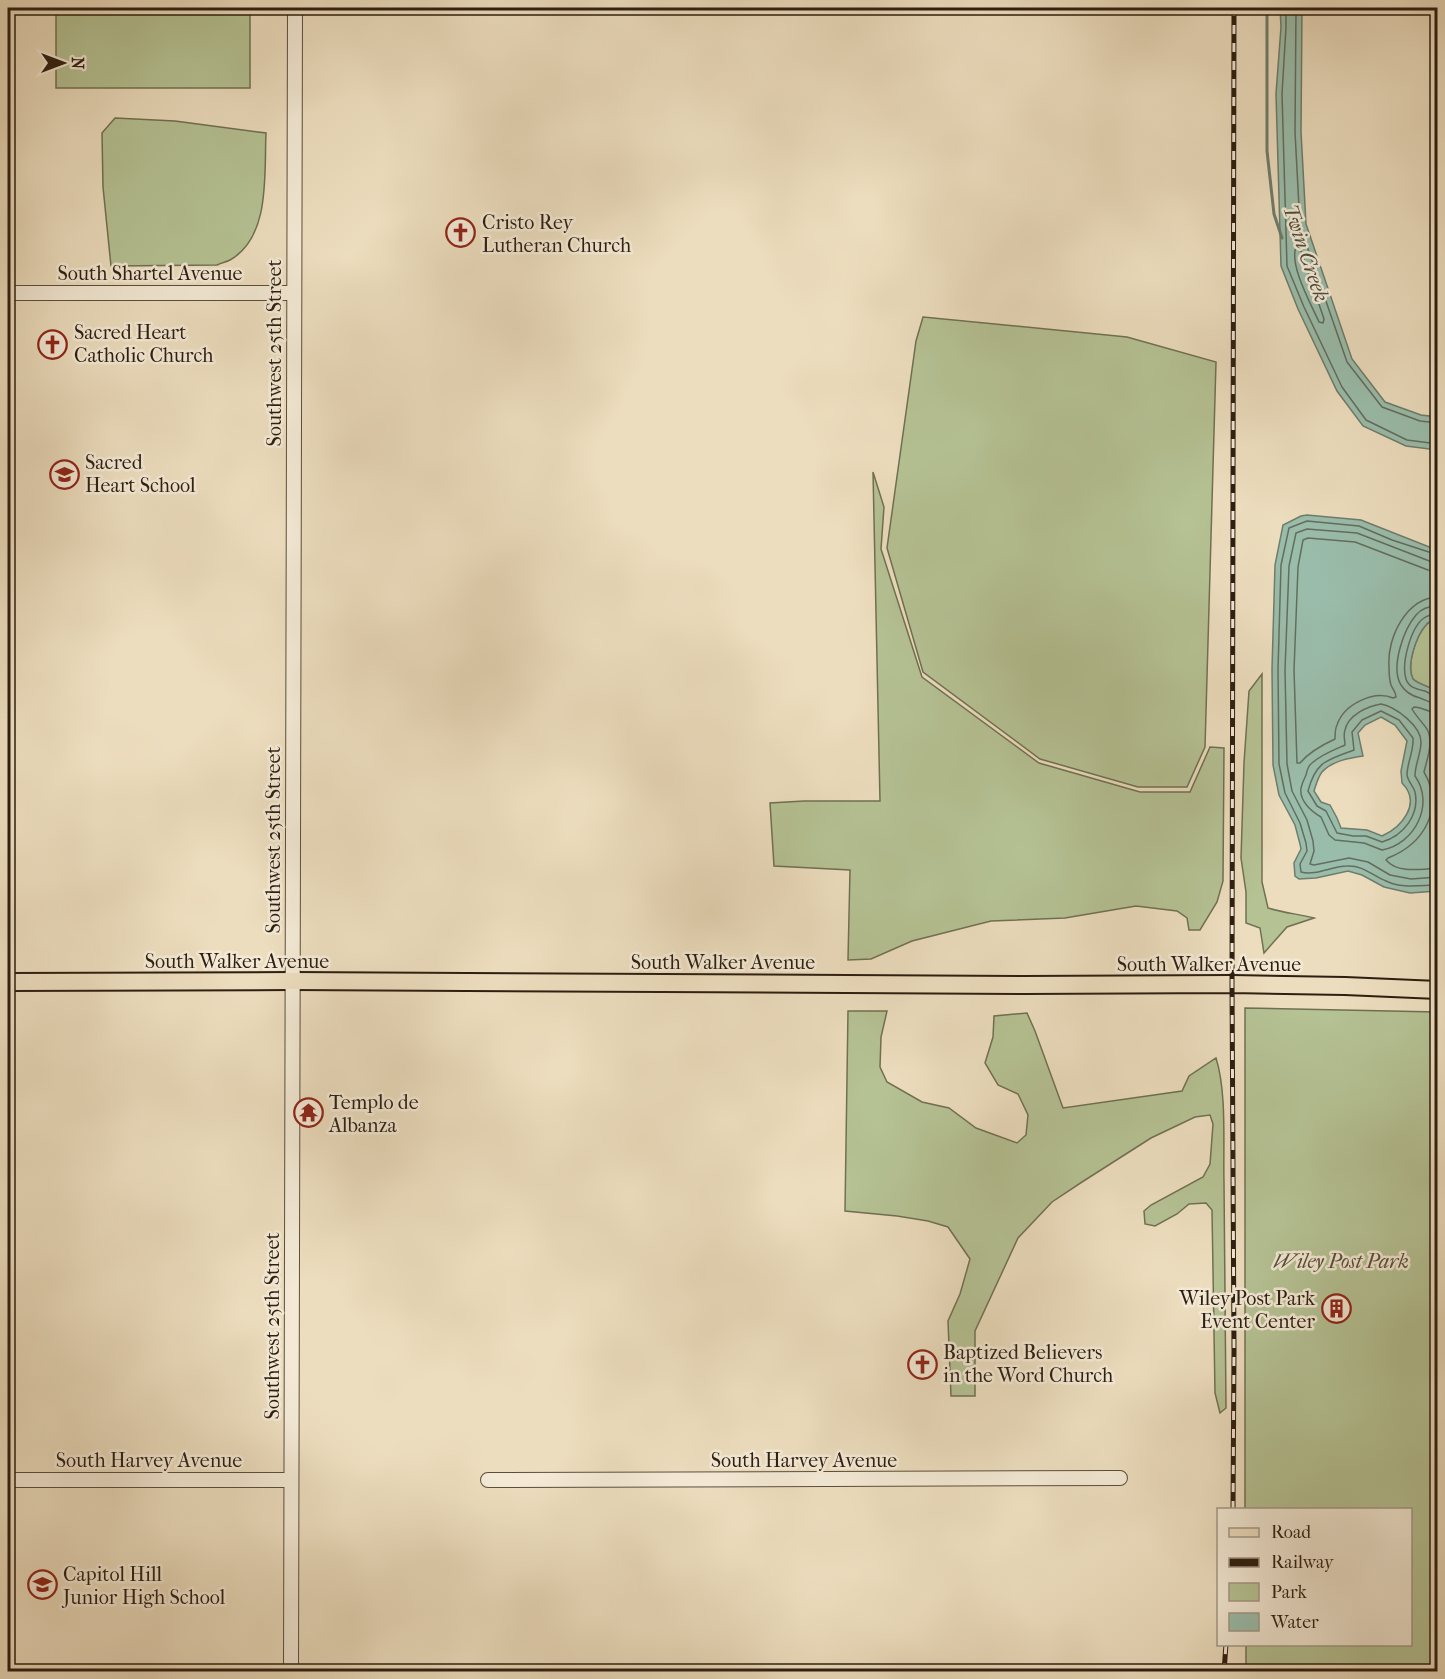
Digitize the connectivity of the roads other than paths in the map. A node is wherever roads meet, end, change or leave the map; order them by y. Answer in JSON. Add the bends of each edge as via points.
{"nodes":[{"id":1,"x":295,"y":8,"type":"edge"},
{"id":2,"x":8,"y":293,"type":"edge"},
{"id":3,"x":293,"y":293,"type":"junction"},
{"id":4,"x":292,"y":981,"type":"junction"},
{"id":5,"x":8,"y":982,"type":"edge"},
{"id":6,"x":1437,"y":990,"type":"edge"},
{"id":7,"x":1120,"y":1479,"type":"dead end"},
{"id":8,"x":8,"y":1480,"type":"edge"},
{"id":9,"x":291,"y":1480,"type":"junction"},
{"id":10,"x":488,"y":1480,"type":"dead end"},
{"id":11,"x":291,"y":1671,"type":"edge"}],
"edges":[{"from":1,"to":3,"type":"street","name":"Southwest 25th Street"},
{"from":2,"to":3,"type":"street","name":"South Shartel Avenue"},
{"from":3,"to":4,"type":"street","name":"Southwest 25th Street"},
{"from":4,"to":5,"type":"main road","name":"South Walker Avenue"},
{"from":4,"to":6,"type":"main road","name":"South Walker Avenue","via":[[1232,984]]},
{"from":4,"to":9,"type":"street","name":"Southwest 25th Street"},
{"from":7,"to":10,"type":"street","name":"South Harvey Avenue"},
{"from":8,"to":9,"type":"street","name":"South Harvey Avenue"},
{"from":9,"to":11,"type":"street","name":"Southwest 25th Street"}]}
